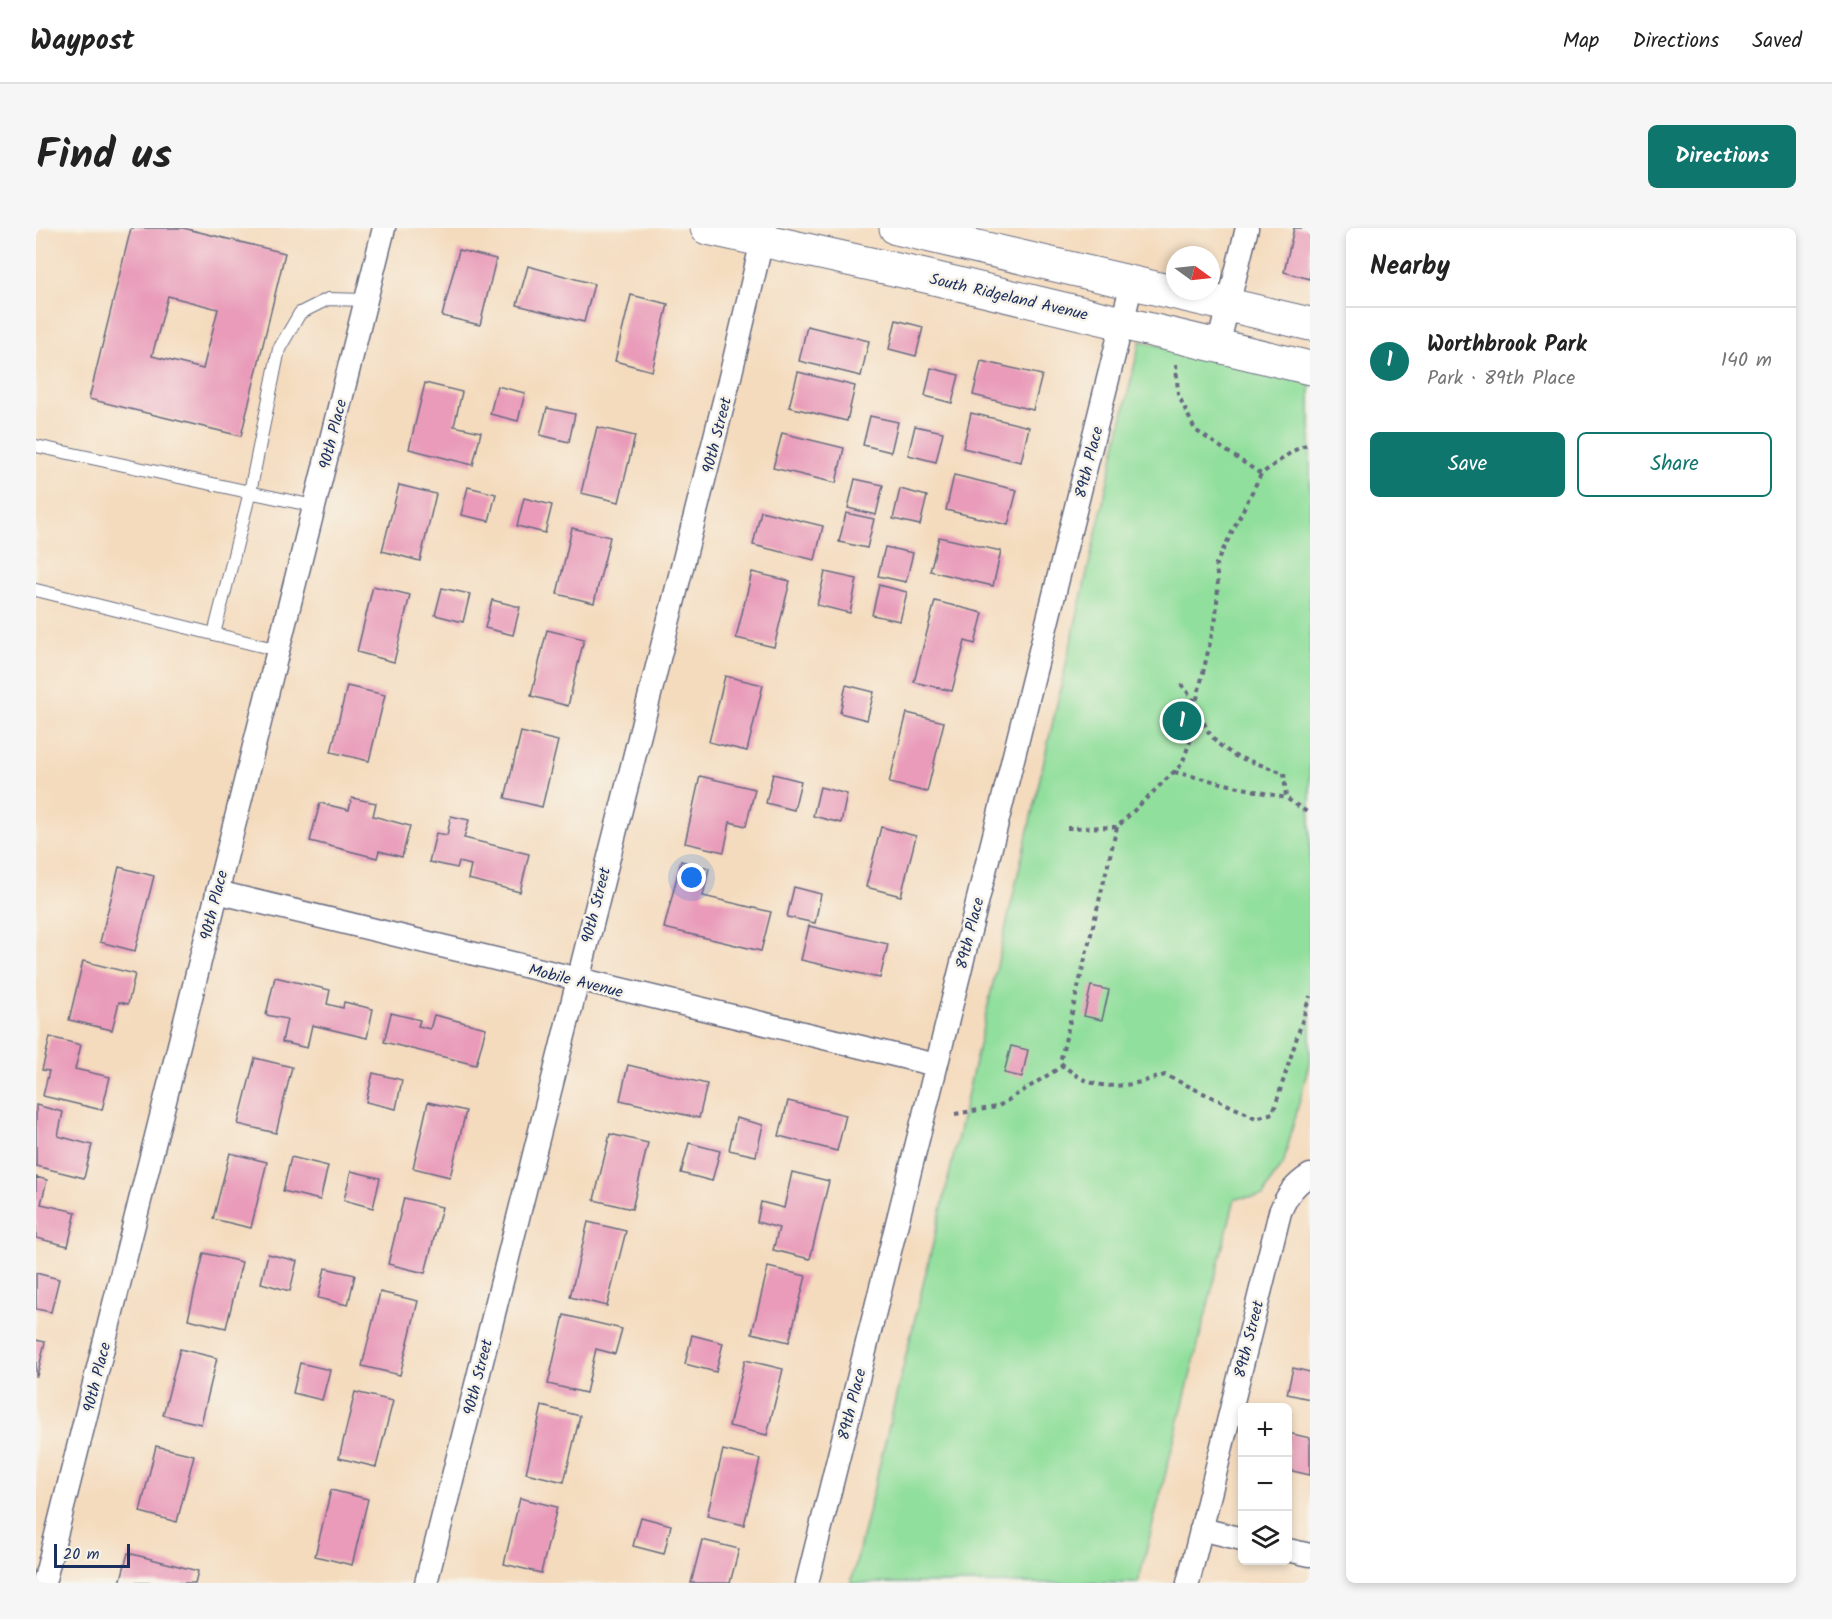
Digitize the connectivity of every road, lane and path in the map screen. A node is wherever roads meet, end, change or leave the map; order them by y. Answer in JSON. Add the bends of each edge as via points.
{"nodes":[{"id":1,"x":384,"y":228,"type":"edge"},
{"id":2,"x":707,"y":228,"type":"edge"},
{"id":3,"x":896,"y":228,"type":"edge"},
{"id":4,"x":1247,"y":228,"type":"edge"},
{"id":5,"x":775,"y":236,"type":"edge"},
{"id":6,"x":1132,"y":283,"type":"junction"},
{"id":7,"x":366,"y":300,"type":"junction"},
{"id":8,"x":1229,"y":305,"type":"junction"},
{"id":9,"x":1123,"y":324,"type":"junction"},
{"id":10,"x":1310,"y":324,"type":"edge"},
{"id":11,"x":1218,"y":346,"type":"junction"},
{"id":12,"x":1176,"y":358,"type":"dead end"},
{"id":13,"x":1310,"y":368,"type":"edge"},
{"id":14,"x":1310,"y":443,"type":"edge"},
{"id":15,"x":36,"y":446,"type":"edge"},
{"id":16,"x":1261,"y":474,"type":"junction"},
{"id":17,"x":250,"y":492,"type":"junction"},
{"id":18,"x":314,"y":506,"type":"junction"},
{"id":19,"x":36,"y":590,"type":"edge"},
{"id":20,"x":214,"y":634,"type":"junction"},
{"id":21,"x":278,"y":650,"type":"junction"},
{"id":22,"x":1181,"y":684,"type":"dead end"},
{"id":23,"x":1196,"y":703,"type":"junction"},
{"id":24,"x":1174,"y":772,"type":"junction"},
{"id":25,"x":1286,"y":798,"type":"junction"},
{"id":26,"x":1310,"y":814,"type":"edge"},
{"id":27,"x":1117,"y":827,"type":"junction"},
{"id":28,"x":1068,"y":828,"type":"dead end"},
{"id":29,"x":217,"y":892,"type":"junction"},
{"id":30,"x":576,"y":980,"type":"junction"},
{"id":31,"x":1310,"y":996,"type":"edge"},
{"id":32,"x":936,"y":1065,"type":"junction"},
{"id":33,"x":1064,"y":1065,"type":"junction"},
{"id":34,"x":955,"y":1114,"type":"dead end"},
{"id":35,"x":1310,"y":1175,"type":"edge"},
{"id":36,"x":1201,"y":1529,"type":"junction"},
{"id":37,"x":1238,"y":1538,"type":"edge"},
{"id":38,"x":1292,"y":1551,"type":"edge"},
{"id":39,"x":1310,"y":1555,"type":"edge"},
{"id":40,"x":44,"y":1583,"type":"edge"},
{"id":41,"x":426,"y":1583,"type":"edge"},
{"id":42,"x":807,"y":1583,"type":"edge"},
{"id":43,"x":1188,"y":1583,"type":"edge"}],
"edges":[{"from":1,"to":7,"type":"street","name":"90th Place"},
{"from":2,"to":5,"type":"main road","name":"South Ridgeland Avenue"},
{"from":3,"to":6,"type":"main road"},
{"from":4,"to":8,"type":"street"},
{"from":5,"to":9,"type":"main road","name":"South Ridgeland Avenue"},
{"from":5,"to":30,"type":"street","name":"90th Street","via":[[728,388]]},
{"from":6,"to":8,"type":"main road"},
{"from":6,"to":9,"type":"street","name":"89th Place"},
{"from":7,"to":17,"type":"lane","via":[[328,299],[300,313],[279,348]]},
{"from":7,"to":18,"type":"street","name":"90th Place"},
{"from":8,"to":10,"type":"main road"},
{"from":8,"to":11,"type":"street"},
{"from":9,"to":11,"type":"main road","name":"South Ridgeland Avenue"},
{"from":9,"to":32,"type":"street","name":"89th Place"},
{"from":11,"to":13,"type":"main road","name":"South Ridgeland Avenue"},
{"from":12,"to":16,"type":"path","via":[[1178,394],[1195,430]]},
{"from":14,"to":16,"type":"path"},
{"from":15,"to":17,"type":"lane"},
{"from":16,"to":23,"type":"path","via":[[1216,564],[1216,617]]},
{"from":17,"to":18,"type":"lane"},
{"from":17,"to":20,"type":"lane"},
{"from":18,"to":21,"type":"street","name":"90th Place"},
{"from":19,"to":20,"type":"lane"},
{"from":20,"to":21,"type":"lane"},
{"from":21,"to":29,"type":"street","name":"90th Place"},
{"from":22,"to":23,"type":"path"},
{"from":23,"to":24,"type":"path","via":[[1194,730],[1182,764]]},
{"from":23,"to":25,"type":"path","via":[[1207,730],[1218,744],[1235,756],[1284,773]]},
{"from":24,"to":25,"type":"path"},
{"from":24,"to":27,"type":"path"},
{"from":25,"to":26,"type":"path"},
{"from":27,"to":28,"type":"path"},
{"from":27,"to":33,"type":"path","via":[[1060,1062]]},
{"from":29,"to":30,"type":"street","name":"Mobile Avenue"},
{"from":29,"to":40,"type":"street","name":"90th Place"},
{"from":30,"to":32,"type":"street","name":"Mobile Avenue"},
{"from":30,"to":41,"type":"street","name":"90th Street"},
{"from":31,"to":33,"type":"path","via":[[1274,1113],[1256,1118],[1165,1075],[1137,1084],[1102,1087],[1072,1075]]},
{"from":32,"to":42,"type":"street","name":"89th Place"},
{"from":33,"to":34,"type":"path","via":[[997,1107]]},
{"from":35,"to":36,"type":"street","name":"89th Street","via":[[1287,1195],[1280,1212]]},
{"from":36,"to":37,"type":"street"},
{"from":36,"to":43,"type":"street","name":"89th Street"},
{"from":38,"to":39,"type":"street"}]}
